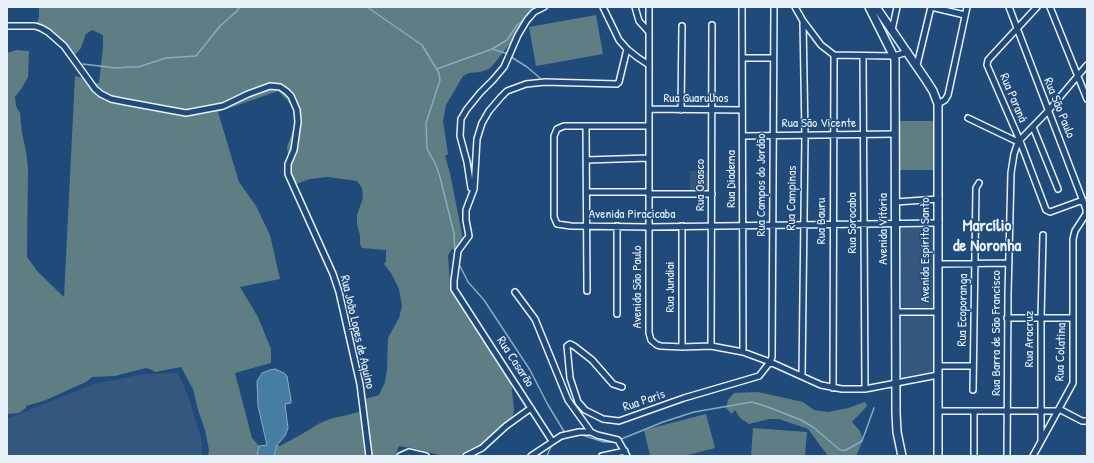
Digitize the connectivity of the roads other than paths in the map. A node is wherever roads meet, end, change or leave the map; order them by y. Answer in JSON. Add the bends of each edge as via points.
{"nodes":[{"id":1,"x":544,"y":7,"type":"edge"},
{"id":2,"x":603,"y":7,"type":"edge"},
{"id":3,"x":635,"y":7,"type":"edge"},
{"id":4,"x":649,"y":7,"type":"edge"},
{"id":5,"x":742,"y":7,"type":"edge"},
{"id":6,"x":774,"y":7,"type":"edge"},
{"id":7,"x":795,"y":7,"type":"edge"},
{"id":8,"x":897,"y":7,"type":"edge"},
{"id":9,"x":931,"y":7,"type":"edge"},
{"id":10,"x":967,"y":7,"type":"edge"},
{"id":11,"x":1009,"y":7,"type":"edge"},
{"id":12,"x":1037,"y":7,"type":"edge"},
{"id":13,"x":1050,"y":7,"type":"edge"},
{"id":14,"x":877,"y":8,"type":"edge"},
{"id":15,"x":870,"y":10,"type":"edge"},
{"id":16,"x":965,"y":15,"type":"junction"},
{"id":17,"x":803,"y":21,"type":"junction"},
{"id":18,"x":712,"y":24,"type":"dead end"},
{"id":19,"x":7,"y":26,"type":"edge"},
{"id":20,"x":682,"y":26,"type":"dead end"},
{"id":21,"x":1017,"y":29,"type":"junction"},
{"id":22,"x":892,"y":30,"type":"junction"},
{"id":23,"x":649,"y":32,"type":"junction"},
{"id":24,"x":627,"y":49,"type":"junction"},
{"id":25,"x":908,"y":52,"type":"junction"},
{"id":26,"x":834,"y":55,"type":"junction"},
{"id":27,"x":863,"y":56,"type":"junction"},
{"id":28,"x":894,"y":56,"type":"junction"},
{"id":29,"x":742,"y":58,"type":"junction"},
{"id":30,"x":773,"y":58,"type":"junction"},
{"id":31,"x":649,"y":65,"type":"junction"},
{"id":32,"x":917,"y":65,"type":"junction"},
{"id":33,"x":1087,"y":65,"type":"edge"},
{"id":34,"x":1078,"y":76,"type":"junction"},
{"id":35,"x":1087,"y":99,"type":"edge"},
{"id":36,"x":938,"y":104,"type":"junction"},
{"id":37,"x":649,"y":109,"type":"junction"},
{"id":38,"x":681,"y":110,"type":"junction"},
{"id":39,"x":711,"y":110,"type":"junction"},
{"id":40,"x":742,"y":110,"type":"junction"},
{"id":41,"x":1049,"y":110,"type":"junction"},
{"id":42,"x":968,"y":118,"type":"dead end"},
{"id":43,"x":586,"y":126,"type":"junction"},
{"id":44,"x":649,"y":126,"type":"junction"},
{"id":45,"x":1033,"y":127,"type":"junction"},
{"id":46,"x":834,"y":134,"type":"junction"},
{"id":47,"x":864,"y":134,"type":"junction"},
{"id":48,"x":895,"y":134,"type":"junction"},
{"id":49,"x":774,"y":135,"type":"junction"},
{"id":50,"x":805,"y":135,"type":"junction"},
{"id":51,"x":743,"y":136,"type":"junction"},
{"id":52,"x":1019,"y":142,"type":"junction"},
{"id":53,"x":649,"y":158,"type":"junction"},
{"id":54,"x":586,"y":160,"type":"junction"},
{"id":55,"x":979,"y":183,"type":"dead end"},
{"id":56,"x":1058,"y":189,"type":"dead end"},
{"id":57,"x":587,"y":192,"type":"junction"},
{"id":58,"x":649,"y":193,"type":"junction"},
{"id":59,"x":712,"y":194,"type":"junction"},
{"id":60,"x":471,"y":195,"type":"junction"},
{"id":61,"x":939,"y":199,"type":"junction"},
{"id":62,"x":1084,"y":200,"type":"junction"},
{"id":63,"x":896,"y":202,"type":"junction"},
{"id":64,"x":1085,"y":220,"type":"edge"},
{"id":65,"x":939,"y":223,"type":"junction"},
{"id":66,"x":864,"y":224,"type":"junction"},
{"id":67,"x":895,"y":224,"type":"junction"},
{"id":68,"x":743,"y":225,"type":"junction"},
{"id":69,"x":773,"y":225,"type":"junction"},
{"id":70,"x":803,"y":225,"type":"junction"},
{"id":71,"x":833,"y":225,"type":"junction"},
{"id":72,"x":587,"y":226,"type":"junction"},
{"id":73,"x":617,"y":226,"type":"junction"},
{"id":74,"x":682,"y":226,"type":"junction"},
{"id":75,"x":712,"y":226,"type":"junction"},
{"id":76,"x":648,"y":227,"type":"junction"},
{"id":77,"x":1043,"y":235,"type":"dead end"},
{"id":78,"x":1073,"y":238,"type":"joint"},
{"id":79,"x":1009,"y":263,"type":"junction"},
{"id":80,"x":938,"y":264,"type":"junction"},
{"id":81,"x":975,"y":264,"type":"junction"},
{"id":82,"x":587,"y":291,"type":"dead end"},
{"id":83,"x":515,"y":292,"type":"dead end"},
{"id":84,"x":896,"y":312,"type":"junction"},
{"id":85,"x":938,"y":312,"type":"junction"},
{"id":86,"x":617,"y":314,"type":"dead end"},
{"id":87,"x":1007,"y":318,"type":"junction"},
{"id":88,"x":1041,"y":318,"type":"junction"},
{"id":89,"x":1073,"y":318,"type":"junction"},
{"id":90,"x":712,"y":346,"type":"junction"},
{"id":91,"x":682,"y":347,"type":"junction"},
{"id":92,"x":742,"y":352,"type":"junction"},
{"id":93,"x":770,"y":362,"type":"junction"},
{"id":94,"x":938,"y":366,"type":"junction"},
{"id":95,"x":973,"y":366,"type":"junction"},
{"id":96,"x":802,"y":375,"type":"junction"},
{"id":97,"x":938,"y":375,"type":"junction"},
{"id":98,"x":896,"y":383,"type":"junction"},
{"id":99,"x":622,"y":387,"type":"dead end"},
{"id":100,"x":833,"y":388,"type":"junction"},
{"id":101,"x":865,"y":389,"type":"junction"},
{"id":102,"x":973,"y":390,"type":"dead end"},
{"id":103,"x":531,"y":408,"type":"junction"},
{"id":104,"x":1058,"y":410,"type":"junction"},
{"id":105,"x":938,"y":411,"type":"junction"},
{"id":106,"x":974,"y":411,"type":"junction"},
{"id":107,"x":1008,"y":411,"type":"junction"},
{"id":108,"x":1041,"y":411,"type":"junction"},
{"id":109,"x":1087,"y":421,"type":"edge"},
{"id":110,"x":591,"y":432,"type":"junction"},
{"id":111,"x":552,"y":441,"type":"junction"},
{"id":112,"x":1041,"y":442,"type":"junction"},
{"id":113,"x":626,"y":454,"type":"edge"},
{"id":114,"x":369,"y":456,"type":"edge"},
{"id":115,"x":400,"y":456,"type":"edge"},
{"id":116,"x":426,"y":456,"type":"edge"},
{"id":117,"x":466,"y":456,"type":"edge"},
{"id":118,"x":531,"y":456,"type":"edge"},
{"id":119,"x":602,"y":456,"type":"edge"},
{"id":120,"x":902,"y":456,"type":"edge"},
{"id":121,"x":938,"y":456,"type":"edge"},
{"id":122,"x":974,"y":456,"type":"edge"},
{"id":123,"x":1008,"y":456,"type":"edge"},
{"id":124,"x":1033,"y":456,"type":"edge"}],
"edges":[{"from":1,"to":60,"type":"street","via":[[534,12],[527,20],[504,67],[467,109],[462,119],[460,136],[470,176]]},
{"from":2,"to":24,"type":"street","via":[[612,29]]},
{"from":3,"to":23,"type":"street","via":[[639,21]]},
{"from":4,"to":23,"type":"street","name":"Avenida São Paulo"},
{"from":5,"to":29,"type":"street","name":"Rua Diadema"},
{"from":6,"to":30,"type":"street","name":"Rua Campos do Jordão"},
{"from":7,"to":17,"type":"street"},
{"from":8,"to":22,"type":"street"},
{"from":9,"to":16,"type":"street"},
{"from":9,"to":32,"type":"street"},
{"from":10,"to":16,"type":"street"},
{"from":11,"to":21,"type":"street","name":"Rua São Paulo"},
{"from":12,"to":21,"type":"street"},
{"from":13,"to":34,"type":"street"},
{"from":14,"to":15,"type":"street"},
{"from":14,"to":22,"type":"street","name":"Avenida Espírito Santo"},
{"from":15,"to":28,"type":"street","name":"Avenida Vitória"},
{"from":16,"to":36,"type":"street","via":[[948,95]]},
{"from":17,"to":26,"type":"street","via":[[821,45]]},
{"from":17,"to":50,"type":"street","name":"Rua Campinas"},
{"from":18,"to":39,"type":"street","name":"Rua Osasco"},
{"from":19,"to":114,"type":"street","name":"Rua João Lopes de Aquino","via":[[35,26],[48,32],[64,46],[95,89],[111,99],[186,113],[223,106],[270,86],[280,87],[291,96],[298,118],[288,174],[339,292],[360,384]]},
{"from":20,"to":38,"type":"street"},
{"from":21,"to":41,"type":"street","name":"Rua São Paulo"},
{"from":21,"to":52,"type":"street","name":"Rua Paraná","via":[[987,63]]},
{"from":22,"to":25,"type":"street","name":"Avenida Espírito Santo"},
{"from":23,"to":31,"type":"street","name":"Avenida São Paulo"},
{"from":24,"to":31,"type":"street"},
{"from":24,"to":60,"type":"street","via":[[617,84],[545,82],[507,91],[482,123],[477,139],[474,189]]},
{"from":25,"to":28,"type":"street"},
{"from":25,"to":32,"type":"street","name":"Avenida Espírito Santo"},
{"from":26,"to":27,"type":"street"},
{"from":26,"to":46,"type":"street","name":"Rua Bauru"},
{"from":27,"to":28,"type":"street"},
{"from":27,"to":47,"type":"street","name":"Rua Sorocaba"},
{"from":28,"to":48,"type":"street","name":"Avenida Vitória"},
{"from":29,"to":30,"type":"street"},
{"from":29,"to":40,"type":"street","name":"Rua Diadema"},
{"from":30,"to":49,"type":"street","name":"Rua Campos do Jordão"},
{"from":31,"to":37,"type":"street","name":"Avenida São Paulo"},
{"from":32,"to":36,"type":"street","name":"Avenida Espírito Santo"},
{"from":33,"to":34,"type":"street"},
{"from":34,"to":35,"type":"street"},
{"from":34,"to":41,"type":"street"},
{"from":36,"to":61,"type":"street","name":"Avenida Espírito Santo"},
{"from":37,"to":38,"type":"street","name":"Rua Guarulhos"},
{"from":37,"to":44,"type":"street","name":"Avenida São Paulo"},
{"from":38,"to":39,"type":"street","name":"Rua Guarulhos"},
{"from":39,"to":40,"type":"street","name":"Rua Guarulhos"},
{"from":39,"to":59,"type":"street","name":"Rua Osasco"},
{"from":40,"to":51,"type":"street","name":"Rua Diadema"},
{"from":41,"to":45,"type":"street"},
{"from":41,"to":62,"type":"street","name":"Rua São Paulo"},
{"from":42,"to":52,"type":"street"},
{"from":43,"to":44,"type":"street","name":"Avenida Piracicaba"},
{"from":43,"to":54,"type":"street"},
{"from":43,"to":72,"type":"street","name":"Avenida Piracicaba","via":[[564,126],[555,132],[554,217],[557,224]]},
{"from":44,"to":53,"type":"street","name":"Avenida São Paulo"},
{"from":45,"to":52,"type":"street"},
{"from":45,"to":56,"type":"street"},
{"from":46,"to":47,"type":"street","name":"Rua São Vicente"},
{"from":46,"to":50,"type":"street","name":"Rua São Vicente"},
{"from":46,"to":71,"type":"street","name":"Rua Bauru"},
{"from":47,"to":48,"type":"street","name":"Rua São Vicente"},
{"from":47,"to":66,"type":"street","name":"Rua Sorocaba"},
{"from":48,"to":63,"type":"street","name":"Avenida Vitória"},
{"from":49,"to":50,"type":"street","name":"Rua São Vicente"},
{"from":49,"to":51,"type":"street","name":"Rua São Vicente"},
{"from":49,"to":69,"type":"street","name":"Rua Campos do Jordão"},
{"from":50,"to":70,"type":"street","name":"Rua Campinas"},
{"from":51,"to":68,"type":"street","name":"Rua Diadema"},
{"from":52,"to":62,"type":"street","name":"Rua Paraná","via":[[1048,212]]},
{"from":52,"to":79,"type":"street","name":"Rua Barra de São Francisco","via":[[1011,173]]},
{"from":53,"to":54,"type":"street"},
{"from":53,"to":58,"type":"street","name":"Avenida São Paulo"},
{"from":54,"to":57,"type":"street"},
{"from":55,"to":81,"type":"street","name":"Rua Ecoporanga","via":[[976,188]]},
{"from":57,"to":58,"type":"street"},
{"from":57,"to":72,"type":"street"},
{"from":58,"to":59,"type":"street"},
{"from":58,"to":76,"type":"street","name":"Avenida São Paulo"},
{"from":59,"to":75,"type":"street","name":"Rua Osasco"},
{"from":60,"to":103,"type":"street","name":"Rua Casarão","via":[[465,215],[469,236],[458,251],[454,289]]},
{"from":61,"to":63,"type":"street"},
{"from":61,"to":65,"type":"street","name":"Avenida Espírito Santo"},
{"from":62,"to":64,"type":"street","name":"Rua São Paulo"},
{"from":63,"to":67,"type":"street","name":"Avenida Vitória"},
{"from":64,"to":78,"type":"street","name":"Rua São Paulo","via":[[1075,231]]},
{"from":65,"to":67,"type":"street","name":"Avenida Piracicaba"},
{"from":65,"to":80,"type":"street","name":"Avenida Espírito Santo"},
{"from":66,"to":67,"type":"street","name":"Avenida Piracicaba"},
{"from":66,"to":71,"type":"street","name":"Avenida Piracicaba"},
{"from":66,"to":101,"type":"street","name":"Rua Sorocaba"},
{"from":67,"to":84,"type":"street","name":"Avenida Vitória"},
{"from":68,"to":69,"type":"street","name":"Avenida Piracicaba"},
{"from":68,"to":75,"type":"street","name":"Avenida Piracicaba"},
{"from":68,"to":92,"type":"street","name":"Rua Diadema"},
{"from":69,"to":70,"type":"street","name":"Avenida Piracicaba"},
{"from":69,"to":93,"type":"street","name":"Rua Campos do Jordão","via":[[773,354]]},
{"from":70,"to":71,"type":"street","name":"Avenida Piracicaba"},
{"from":70,"to":96,"type":"street","name":"Rua Campinas"},
{"from":71,"to":100,"type":"street","name":"Rua Bauru"},
{"from":72,"to":73,"type":"street","name":"Avenida Piracicaba"},
{"from":72,"to":82,"type":"street"},
{"from":73,"to":76,"type":"street","name":"Avenida Piracicaba"},
{"from":73,"to":86,"type":"street"},
{"from":74,"to":75,"type":"street","name":"Avenida Piracicaba"},
{"from":74,"to":76,"type":"street","name":"Avenida Piracicaba"},
{"from":74,"to":91,"type":"street","name":"Rua Jundiai"},
{"from":75,"to":90,"type":"street","name":"Rua Osasco"},
{"from":76,"to":91,"type":"street","name":"Avenida São Paulo","via":[[649,337],[653,343],[661,346]]},
{"from":77,"to":88,"type":"street","name":"Rua Aracruz"},
{"from":78,"to":89,"type":"street","name":"Rua Colatina"},
{"from":79,"to":81,"type":"street"},
{"from":79,"to":87,"type":"street","name":"Rua Barra de São Francisco"},
{"from":80,"to":81,"type":"street"},
{"from":80,"to":85,"type":"street","name":"Avenida Espírito Santo"},
{"from":81,"to":95,"type":"street","name":"Rua Ecoporanga"},
{"from":83,"to":110,"type":"street","via":[[535,319],[568,400]]},
{"from":84,"to":85,"type":"street"},
{"from":84,"to":98,"type":"street","name":"Avenida Vitória"},
{"from":85,"to":94,"type":"street","name":"Avenida Espírito Santo"},
{"from":87,"to":88,"type":"street"},
{"from":87,"to":107,"type":"street","name":"Rua Barra de São Francisco"},
{"from":88,"to":89,"type":"street"},
{"from":88,"to":108,"type":"street","name":"Rua Aracruz"},
{"from":89,"to":104,"type":"street","name":"Rua Colatina","via":[[1073,381]]},
{"from":90,"to":91,"type":"street","name":"Avenida São Paulo"},
{"from":90,"to":92,"type":"street","name":"Avenida São Paulo"},
{"from":92,"to":93,"type":"street","name":"Avenida São Paulo"},
{"from":93,"to":96,"type":"street","name":"Avenida São Paulo"},
{"from":93,"to":99,"type":"street","name":"Rua Paris","via":[[759,376],[684,398],[619,421],[593,414],[578,402],[570,378],[567,346],[574,346],[592,360],[613,384]]},
{"from":94,"to":95,"type":"street"},
{"from":94,"to":97,"type":"street","name":"Avenida Espírito Santo"},
{"from":95,"to":102,"type":"street","name":"Rua Ecoporanga"},
{"from":96,"to":100,"type":"street","name":"Avenida São Paulo"},
{"from":97,"to":98,"type":"street","name":"Avenida São Paulo"},
{"from":97,"to":105,"type":"street","name":"Avenida Espírito Santo"},
{"from":98,"to":101,"type":"street","name":"Avenida São Paulo"},
{"from":98,"to":120,"type":"street","name":"Avenida Vitória","via":[[897,432]]},
{"from":100,"to":101,"type":"street","name":"Avenida São Paulo"},
{"from":103,"to":111,"type":"street","name":"Rua Casarão"},
{"from":103,"to":117,"type":"street","via":[[482,448]]},
{"from":104,"to":108,"type":"street"},
{"from":104,"to":109,"type":"street"},
{"from":104,"to":112,"type":"street","name":"Rua Colatina"},
{"from":105,"to":106,"type":"street"},
{"from":105,"to":121,"type":"street","name":"Avenida Espírito Santo"},
{"from":106,"to":107,"type":"street"},
{"from":106,"to":122,"type":"street"},
{"from":107,"to":108,"type":"street"},
{"from":107,"to":123,"type":"street","name":"Rua Barra de São Francisco"},
{"from":108,"to":112,"type":"street","name":"Rua Aracruz"},
{"from":110,"to":111,"type":"street","via":[[572,433]]},
{"from":110,"to":113,"type":"street","via":[[618,440]]},
{"from":111,"to":118,"type":"street"},
{"from":112,"to":124,"type":"street","name":"Rua Colatina"},
{"from":113,"to":119,"type":"street"},
{"from":115,"to":116,"type":"street","via":[[409,452]]}]}
